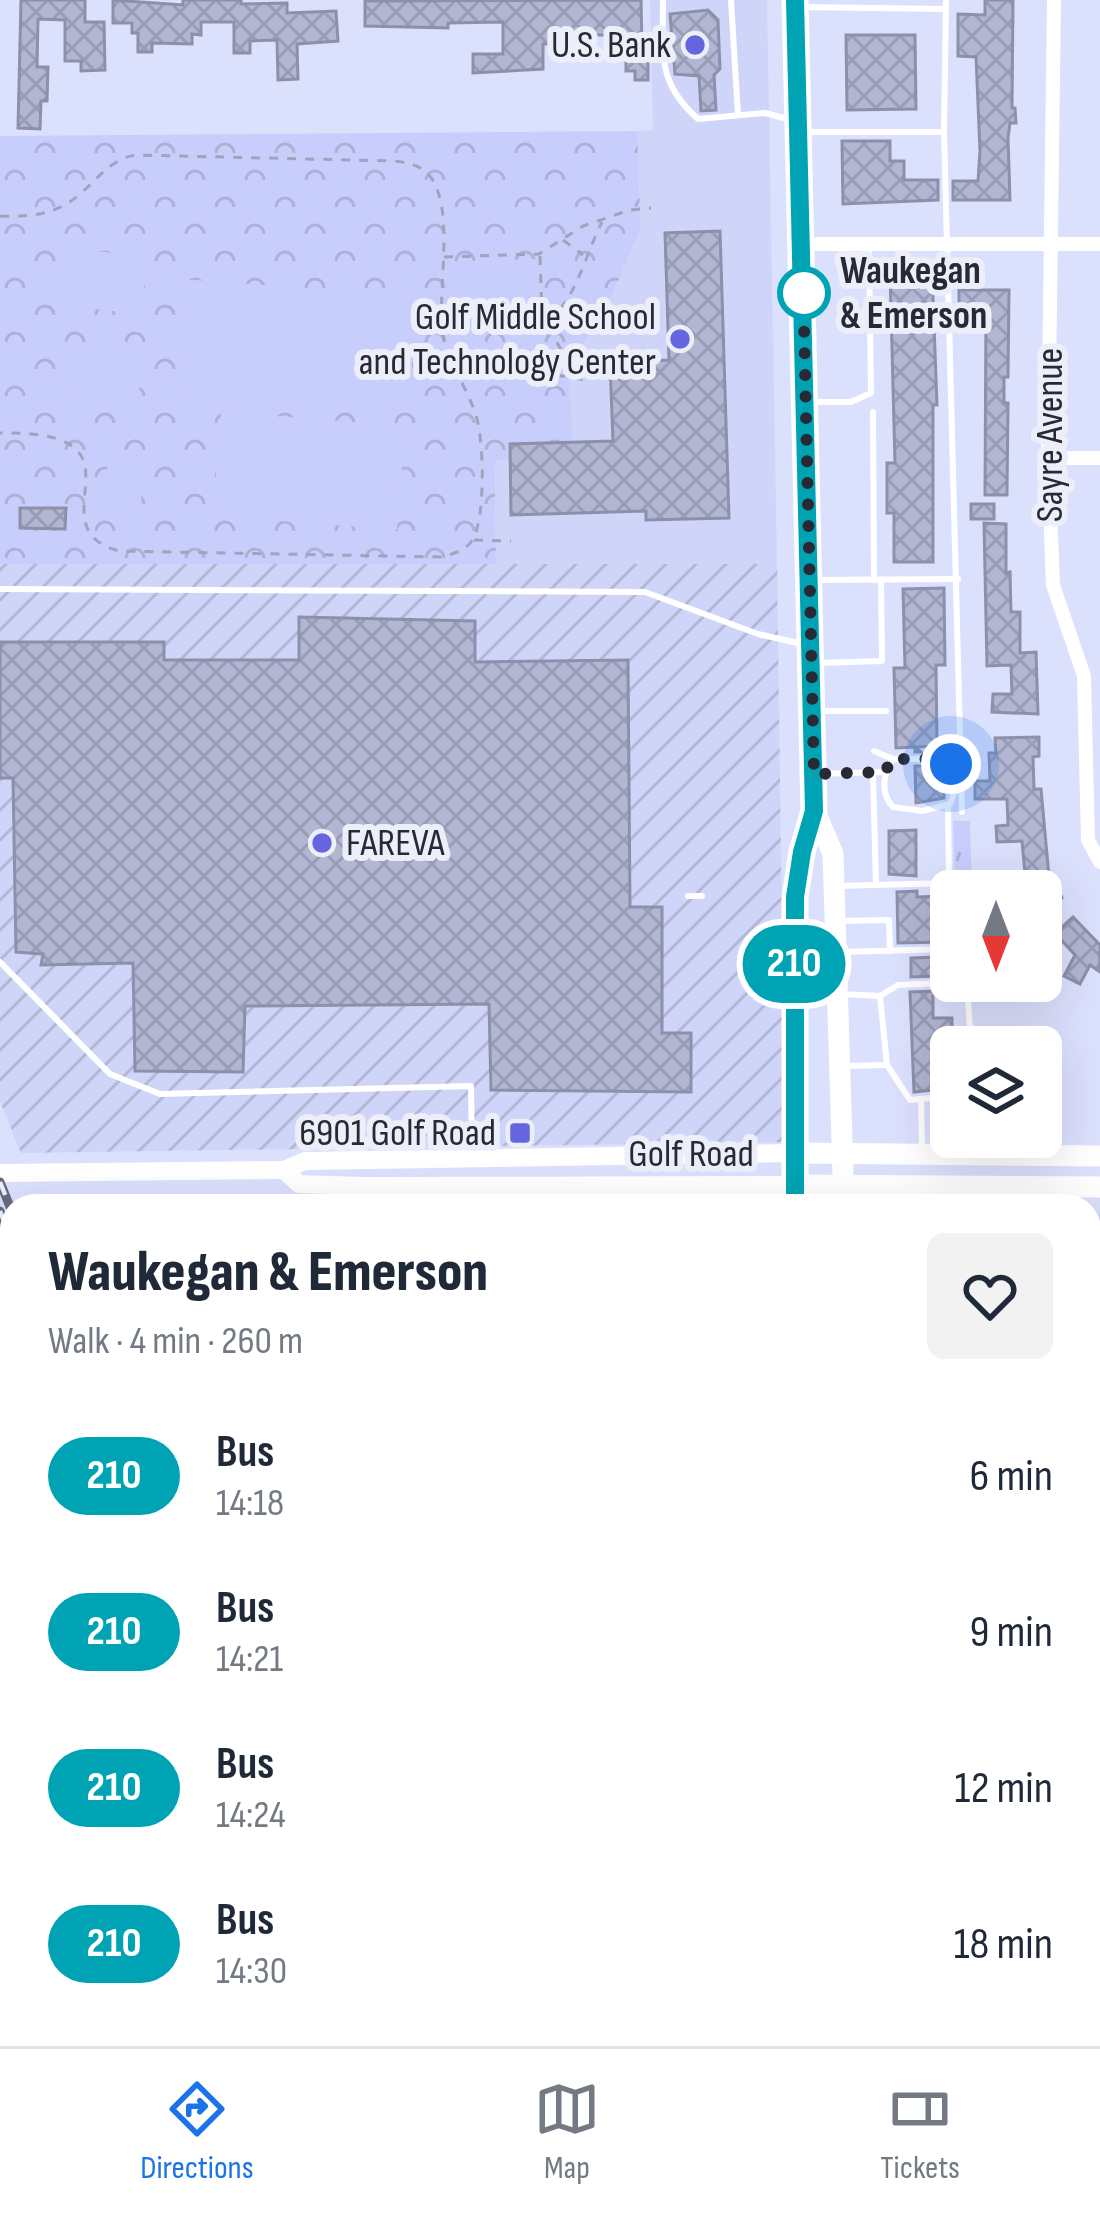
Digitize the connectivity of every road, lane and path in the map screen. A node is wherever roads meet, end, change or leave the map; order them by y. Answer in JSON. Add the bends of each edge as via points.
{"nodes":[{"id":1,"x":663,"y":0,"type":"edge"},
{"id":2,"x":731,"y":0,"type":"edge"},
{"id":3,"x":1054,"y":0,"type":"edge"},
{"id":4,"x":795,"y":4,"type":"edge"},
{"id":5,"x":945,"y":4,"type":"edge"},
{"id":6,"x":922,"y":5,"type":"edge"},
{"id":7,"x":738,"y":115,"type":"junction"},
{"id":8,"x":799,"y":127,"type":"junction"},
{"id":9,"x":944,"y":133,"type":"junction"},
{"id":10,"x":651,"y":208,"type":"dead end"},
{"id":11,"x":0,"y":216,"type":"edge"},
{"id":12,"x":604,"y":219,"type":"junction"},
{"id":13,"x":563,"y":240,"type":"junction"},
{"id":14,"x":802,"y":244,"type":"junction"},
{"id":15,"x":869,"y":244,"type":"junction"},
{"id":16,"x":947,"y":244,"type":"junction"},
{"id":17,"x":1051,"y":244,"type":"junction"},
{"id":18,"x":1100,"y":244,"type":"edge"},
{"id":19,"x":539,"y":254,"type":"junction"},
{"id":20,"x":442,"y":257,"type":"junction"},
{"id":21,"x":584,"y":257,"type":"junction"},
{"id":22,"x":546,"y":322,"type":"junction"},
{"id":23,"x":590,"y":381,"type":"dead end"},
{"id":24,"x":806,"y":402,"type":"junction"},
{"id":25,"x":873,"y":412,"type":"dead end"},
{"id":26,"x":0,"y":433,"type":"edge"},
{"id":27,"x":1048,"y":458,"type":"junction"},
{"id":28,"x":1100,"y":458,"type":"edge"},
{"id":29,"x":472,"y":540,"type":"junction"},
{"id":30,"x":511,"y":541,"type":"dead end"},
{"id":31,"x":958,"y":579,"type":"junction"},
{"id":32,"x":809,"y":580,"type":"junction"},
{"id":33,"x":878,"y":580,"type":"junction"},
{"id":34,"x":0,"y":589,"type":"edge"},
{"id":35,"x":811,"y":654,"type":"junction"},
{"id":36,"x":1092,"y":676,"type":"edge"},
{"id":37,"x":812,"y":711,"type":"junction"},
{"id":38,"x":886,"y":711,"type":"dead end"},
{"id":39,"x":874,"y":752,"type":"dead end"},
{"id":40,"x":892,"y":759,"type":"junction"},
{"id":41,"x":873,"y":772,"type":"junction"},
{"id":42,"x":885,"y":772,"type":"junction"},
{"id":43,"x":814,"y":774,"type":"junction"},
{"id":44,"x":947,"y":805,"type":"junction"},
{"id":45,"x":814,"y":811,"type":"junction"},
{"id":46,"x":962,"y":812,"type":"dead end"},
{"id":47,"x":1100,"y":862,"type":"edge"},
{"id":48,"x":949,"y":870,"type":"edge"},
{"id":49,"x":930,"y":884,"type":"edge"},
{"id":50,"x":876,"y":885,"type":"junction"},
{"id":51,"x":834,"y":886,"type":"junction"},
{"id":52,"x":688,"y":896,"type":"dead end"},
{"id":53,"x":702,"y":896,"type":"dead end"},
{"id":54,"x":835,"y":921,"type":"junction"},
{"id":55,"x":930,"y":950,"type":"edge"},
{"id":56,"x":890,"y":951,"type":"junction"},
{"id":57,"x":835,"y":952,"type":"junction"},
{"id":58,"x":0,"y":962,"type":"edge"},
{"id":59,"x":836,"y":994,"type":"junction"},
{"id":60,"x":880,"y":996,"type":"junction"},
{"id":61,"x":970,"y":1026,"type":"edge"},
{"id":62,"x":887,"y":1065,"type":"junction"},
{"id":63,"x":838,"y":1066,"type":"junction"},
{"id":64,"x":930,"y":1098,"type":"edge"},
{"id":65,"x":921,"y":1099,"type":"junction"},
{"id":66,"x":795,"y":1153,"type":"junction"},
{"id":67,"x":842,"y":1153,"type":"junction"},
{"id":68,"x":930,"y":1153,"type":"edge"},
{"id":69,"x":922,"y":1154,"type":"junction"},
{"id":70,"x":472,"y":1156,"type":"junction"},
{"id":71,"x":1062,"y":1156,"type":"edge"},
{"id":72,"x":1100,"y":1156,"type":"edge"},
{"id":73,"x":284,"y":1170,"type":"junction"},
{"id":74,"x":0,"y":1173,"type":"edge"},
{"id":75,"x":1100,"y":1187,"type":"edge"},
{"id":76,"x":709,"y":1194,"type":"edge"},
{"id":77,"x":795,"y":1194,"type":"edge"},
{"id":78,"x":843,"y":1194,"type":"edge"},
{"id":79,"x":900,"y":1194,"type":"edge"}],
"edges":[{"from":1,"to":7,"type":"lane","via":[[663,71],[677,101],[698,119]]},
{"from":2,"to":7,"type":"lane"},
{"from":3,"to":17,"type":"street","name":"Sayre Avenue"},
{"from":4,"to":6,"type":"lane"},
{"from":4,"to":8,"type":"main road"},
{"from":5,"to":6,"type":"lane"},
{"from":5,"to":9,"type":"lane"},
{"from":7,"to":8,"type":"lane","via":[[765,113]]},
{"from":8,"to":9,"type":"lane"},
{"from":8,"to":14,"type":"main road"},
{"from":9,"to":16,"type":"lane"},
{"from":10,"to":12,"type":"path"},
{"from":11,"to":20,"type":"path","via":[[62,207],[114,160],[135,155],[394,160],[422,168],[437,189]]},
{"from":12,"to":13,"type":"path"},
{"from":12,"to":21,"type":"path"},
{"from":13,"to":19,"type":"path"},
{"from":13,"to":21,"type":"path"},
{"from":14,"to":15,"type":"street"},
{"from":14,"to":24,"type":"main road"},
{"from":15,"to":16,"type":"street"},
{"from":15,"to":24,"type":"lane","via":[[871,393],[851,402]]},
{"from":16,"to":17,"type":"street"},
{"from":16,"to":31,"type":"lane"},
{"from":17,"to":18,"type":"street"},
{"from":17,"to":27,"type":"street","name":"Sayre Avenue"},
{"from":19,"to":20,"type":"path"},
{"from":19,"to":22,"type":"path"},
{"from":20,"to":29,"type":"path","via":[[447,352],[480,432]]},
{"from":21,"to":22,"type":"path","via":[[569,299]]},
{"from":22,"to":23,"type":"path","via":[[562,358],[558,376]]},
{"from":24,"to":32,"type":"main road"},
{"from":25,"to":33,"type":"lane"},
{"from":26,"to":29,"type":"path","via":[[44,434],[78,448],[86,527],[119,551],[442,557]]},
{"from":27,"to":28,"type":"street"},
{"from":27,"to":36,"type":"street","name":"Sayre Avenue","via":[[1053,585]]},
{"from":29,"to":30,"type":"path"},
{"from":31,"to":33,"type":"lane"},
{"from":31,"to":46,"type":"lane"},
{"from":32,"to":33,"type":"lane"},
{"from":32,"to":35,"type":"main road"},
{"from":33,"to":35,"type":"lane","via":[[882,662]]},
{"from":34,"to":35,"type":"lane","via":[[645,592]]},
{"from":35,"to":37,"type":"main road"},
{"from":36,"to":47,"type":"street","name":"Sayre Avenue","via":[[1088,840]]},
{"from":37,"to":38,"type":"lane"},
{"from":37,"to":43,"type":"main road"},
{"from":39,"to":40,"type":"lane"},
{"from":40,"to":42,"type":"lane"},
{"from":40,"to":44,"type":"lane","via":[[951,764]]},
{"from":41,"to":42,"type":"lane"},
{"from":41,"to":43,"type":"lane"},
{"from":41,"to":50,"type":"lane"},
{"from":42,"to":44,"type":"lane","via":[[892,807]]},
{"from":43,"to":45,"type":"main road"},
{"from":44,"to":48,"type":"lane"},
{"from":45,"to":51,"type":"main road","via":[[833,854]]},
{"from":45,"to":66,"type":"main road","via":[[795,897]]},
{"from":49,"to":50,"type":"lane"},
{"from":50,"to":51,"type":"lane"},
{"from":51,"to":54,"type":"main road"},
{"from":52,"to":53,"type":"lane"},
{"from":54,"to":56,"type":"lane","via":[[890,920]]},
{"from":54,"to":57,"type":"main road"},
{"from":55,"to":56,"type":"lane"},
{"from":56,"to":57,"type":"lane"},
{"from":57,"to":59,"type":"main road"},
{"from":58,"to":70,"type":"lane","via":[[110,1074],[160,1094],[471,1086]]},
{"from":59,"to":60,"type":"lane"},
{"from":59,"to":63,"type":"main road"},
{"from":60,"to":61,"type":"lane","via":[[898,985],[967,982]]},
{"from":60,"to":62,"type":"lane"},
{"from":62,"to":63,"type":"lane"},
{"from":62,"to":65,"type":"lane","via":[[910,1100]]},
{"from":63,"to":67,"type":"main road"},
{"from":64,"to":65,"type":"lane"},
{"from":65,"to":69,"type":"lane"},
{"from":66,"to":67,"type":"main road","name":"Golf Road"},
{"from":66,"to":70,"type":"main road","name":"Golf Road"},
{"from":66,"to":77,"type":"main road"},
{"from":67,"to":69,"type":"main road","name":"Golf Road"},
{"from":67,"to":78,"type":"main road"},
{"from":68,"to":69,"type":"main road","name":"Golf Road"},
{"from":70,"to":73,"type":"main road","name":"Golf Road","via":[[305,1160]]},
{"from":71,"to":72,"type":"main road","name":"Golf Road"},
{"from":73,"to":74,"type":"main road","name":"Golf Road"},
{"from":73,"to":76,"type":"main road","name":"Golf Road","via":[[299,1184]]},
{"from":75,"to":79,"type":"main road","name":"Golf Road"}]}
